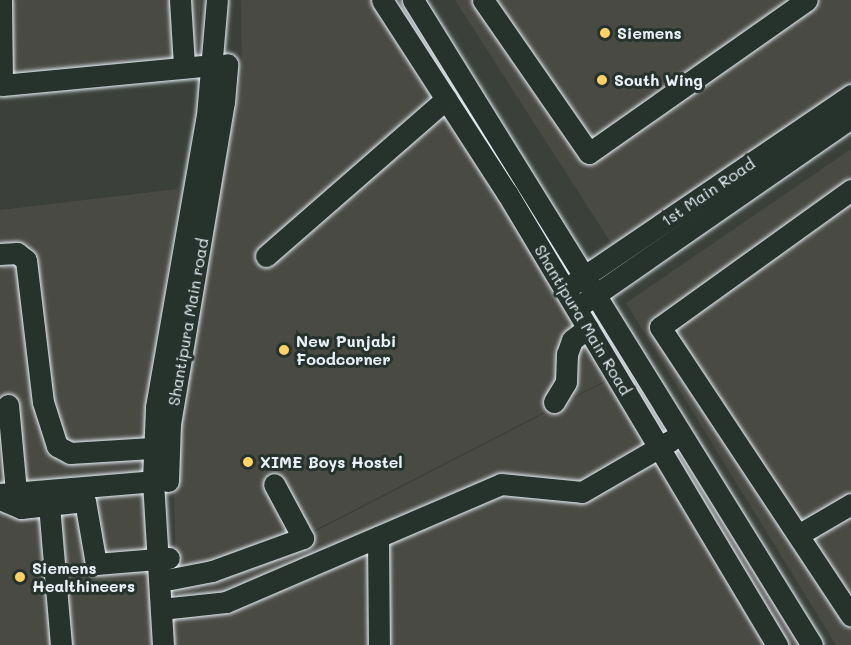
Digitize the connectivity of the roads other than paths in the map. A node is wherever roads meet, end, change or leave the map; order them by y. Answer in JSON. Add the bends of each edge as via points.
{"nodes":[{"id":1,"x":1,"y":0,"type":"edge"},
{"id":2,"x":180,"y":0,"type":"edge"},
{"id":3,"x":217,"y":0,"type":"edge"},
{"id":4,"x":229,"y":0,"type":"edge"},
{"id":5,"x":382,"y":0,"type":"edge"},
{"id":6,"x":413,"y":0,"type":"edge"},
{"id":7,"x":483,"y":0,"type":"edge"},
{"id":8,"x":807,"y":0,"type":"edge"},
{"id":9,"x":781,"y":7,"type":"edge"},
{"id":10,"x":184,"y":65,"type":"junction"},
{"id":11,"x":213,"y":65,"type":"junction"},
{"id":12,"x":851,"y":95,"type":"edge"},
{"id":13,"x":446,"y":99,"type":"junction"},
{"id":14,"x":851,"y":118,"type":"edge"},
{"id":15,"x":851,"y":190,"type":"edge"},
{"id":16,"x":0,"y":254,"type":"edge"},
{"id":17,"x":266,"y":256,"type":"dead end"},
{"id":18,"x":584,"y":276,"type":"junction"},
{"id":19,"x":565,"y":289,"type":"junction"},
{"id":20,"x":595,"y":294,"type":"junction"},
{"id":21,"x":576,"y":308,"type":"junction"},
{"id":22,"x":588,"y":328,"type":"junction"},
{"id":23,"x":43,"y":402,"type":"junction"},
{"id":24,"x":554,"y":402,"type":"dead end"},
{"id":25,"x":4,"y":405,"type":"edge"},
{"id":26,"x":682,"y":434,"type":"junction"},
{"id":27,"x":161,"y":447,"type":"junction"},
{"id":28,"x":660,"y":448,"type":"junction"},
{"id":29,"x":160,"y":480,"type":"junction"},
{"id":30,"x":274,"y":484,"type":"dead end"},
{"id":31,"x":6,"y":495,"type":"edge"},
{"id":32,"x":851,"y":504,"type":"edge"},
{"id":33,"x":49,"y":505,"type":"junction"},
{"id":34,"x":798,"y":535,"type":"junction"},
{"id":35,"x":378,"y":537,"type":"junction"},
{"id":36,"x":166,"y":565,"type":"junction"},
{"id":37,"x":166,"y":609,"type":"junction"},
{"id":38,"x":851,"y":616,"type":"edge"},
{"id":39,"x":61,"y":645,"type":"edge"},
{"id":40,"x":163,"y":645,"type":"edge"},
{"id":41,"x":175,"y":645,"type":"edge"},
{"id":42,"x":379,"y":645,"type":"edge"},
{"id":43,"x":777,"y":645,"type":"edge"},
{"id":44,"x":812,"y":645,"type":"edge"}],
"edges":[{"from":1,"to":10,"type":"street","via":[[2,85]]},
{"from":2,"to":10,"type":"street"},
{"from":3,"to":11,"type":"street","name":"Shantipura Main Road"},
{"from":4,"to":27,"type":"street","name":"Shantipura Main road","via":[[224,102]]},
{"from":5,"to":13,"type":"street","name":"Shantipura Main Road"},
{"from":6,"to":18,"type":"street"},
{"from":7,"to":9,"type":"street","via":[[589,153]]},
{"from":8,"to":9,"type":"street"},
{"from":10,"to":11,"type":"street"},
{"from":11,"to":27,"type":"street","name":"Shantipura Main Road","via":[[156,407]]},
{"from":12,"to":18,"type":"street","name":"1st Main Road"},
{"from":13,"to":17,"type":"street"},
{"from":13,"to":19,"type":"street","name":"Shantipura Main Road"},
{"from":14,"to":20,"type":"street","name":"1st Main Road"},
{"from":15,"to":34,"type":"street","via":[[660,327]]},
{"from":16,"to":23,"type":"street","via":[[17,253],[26,260]]},
{"from":18,"to":19,"type":"street","name":"1st Main Road"},
{"from":18,"to":20,"type":"street"},
{"from":19,"to":21,"type":"street","name":"Shantipura Main Road"},
{"from":20,"to":21,"type":"street","name":"1st Main Road"},
{"from":20,"to":26,"type":"street"},
{"from":21,"to":22,"type":"street","name":"Shantipura Main Road"},
{"from":22,"to":24,"type":"street","via":[[572,340],[566,382]]},
{"from":22,"to":28,"type":"street","name":"Shantipura Main Road"},
{"from":23,"to":25,"type":"street"},
{"from":23,"to":27,"type":"street","via":[[52,439],[62,451]]},
{"from":25,"to":31,"type":"street"},
{"from":26,"to":28,"type":"street"},
{"from":26,"to":44,"type":"street"},
{"from":27,"to":29,"type":"street","name":"Shantipura Main Road"},
{"from":28,"to":35,"type":"street","via":[[582,492],[501,484]]},
{"from":28,"to":43,"type":"street","name":"Shantipura Main Road"},
{"from":29,"to":31,"type":"street"},
{"from":29,"to":36,"type":"street","name":"Shantipura Main Road"},
{"from":30,"to":36,"type":"street","via":[[303,538],[212,571]]},
{"from":31,"to":33,"type":"street","via":[[15,507]]},
{"from":32,"to":34,"type":"street"},
{"from":33,"to":36,"type":"street","via":[[86,502],[96,564]]},
{"from":33,"to":39,"type":"street"},
{"from":34,"to":38,"type":"street"},
{"from":35,"to":37,"type":"street","via":[[226,602]]},
{"from":35,"to":42,"type":"street"},
{"from":36,"to":37,"type":"street","name":"Shantipura Main Road"},
{"from":37,"to":40,"type":"street","name":"Shantipura Main Road"},
{"from":37,"to":41,"type":"street"}]}
